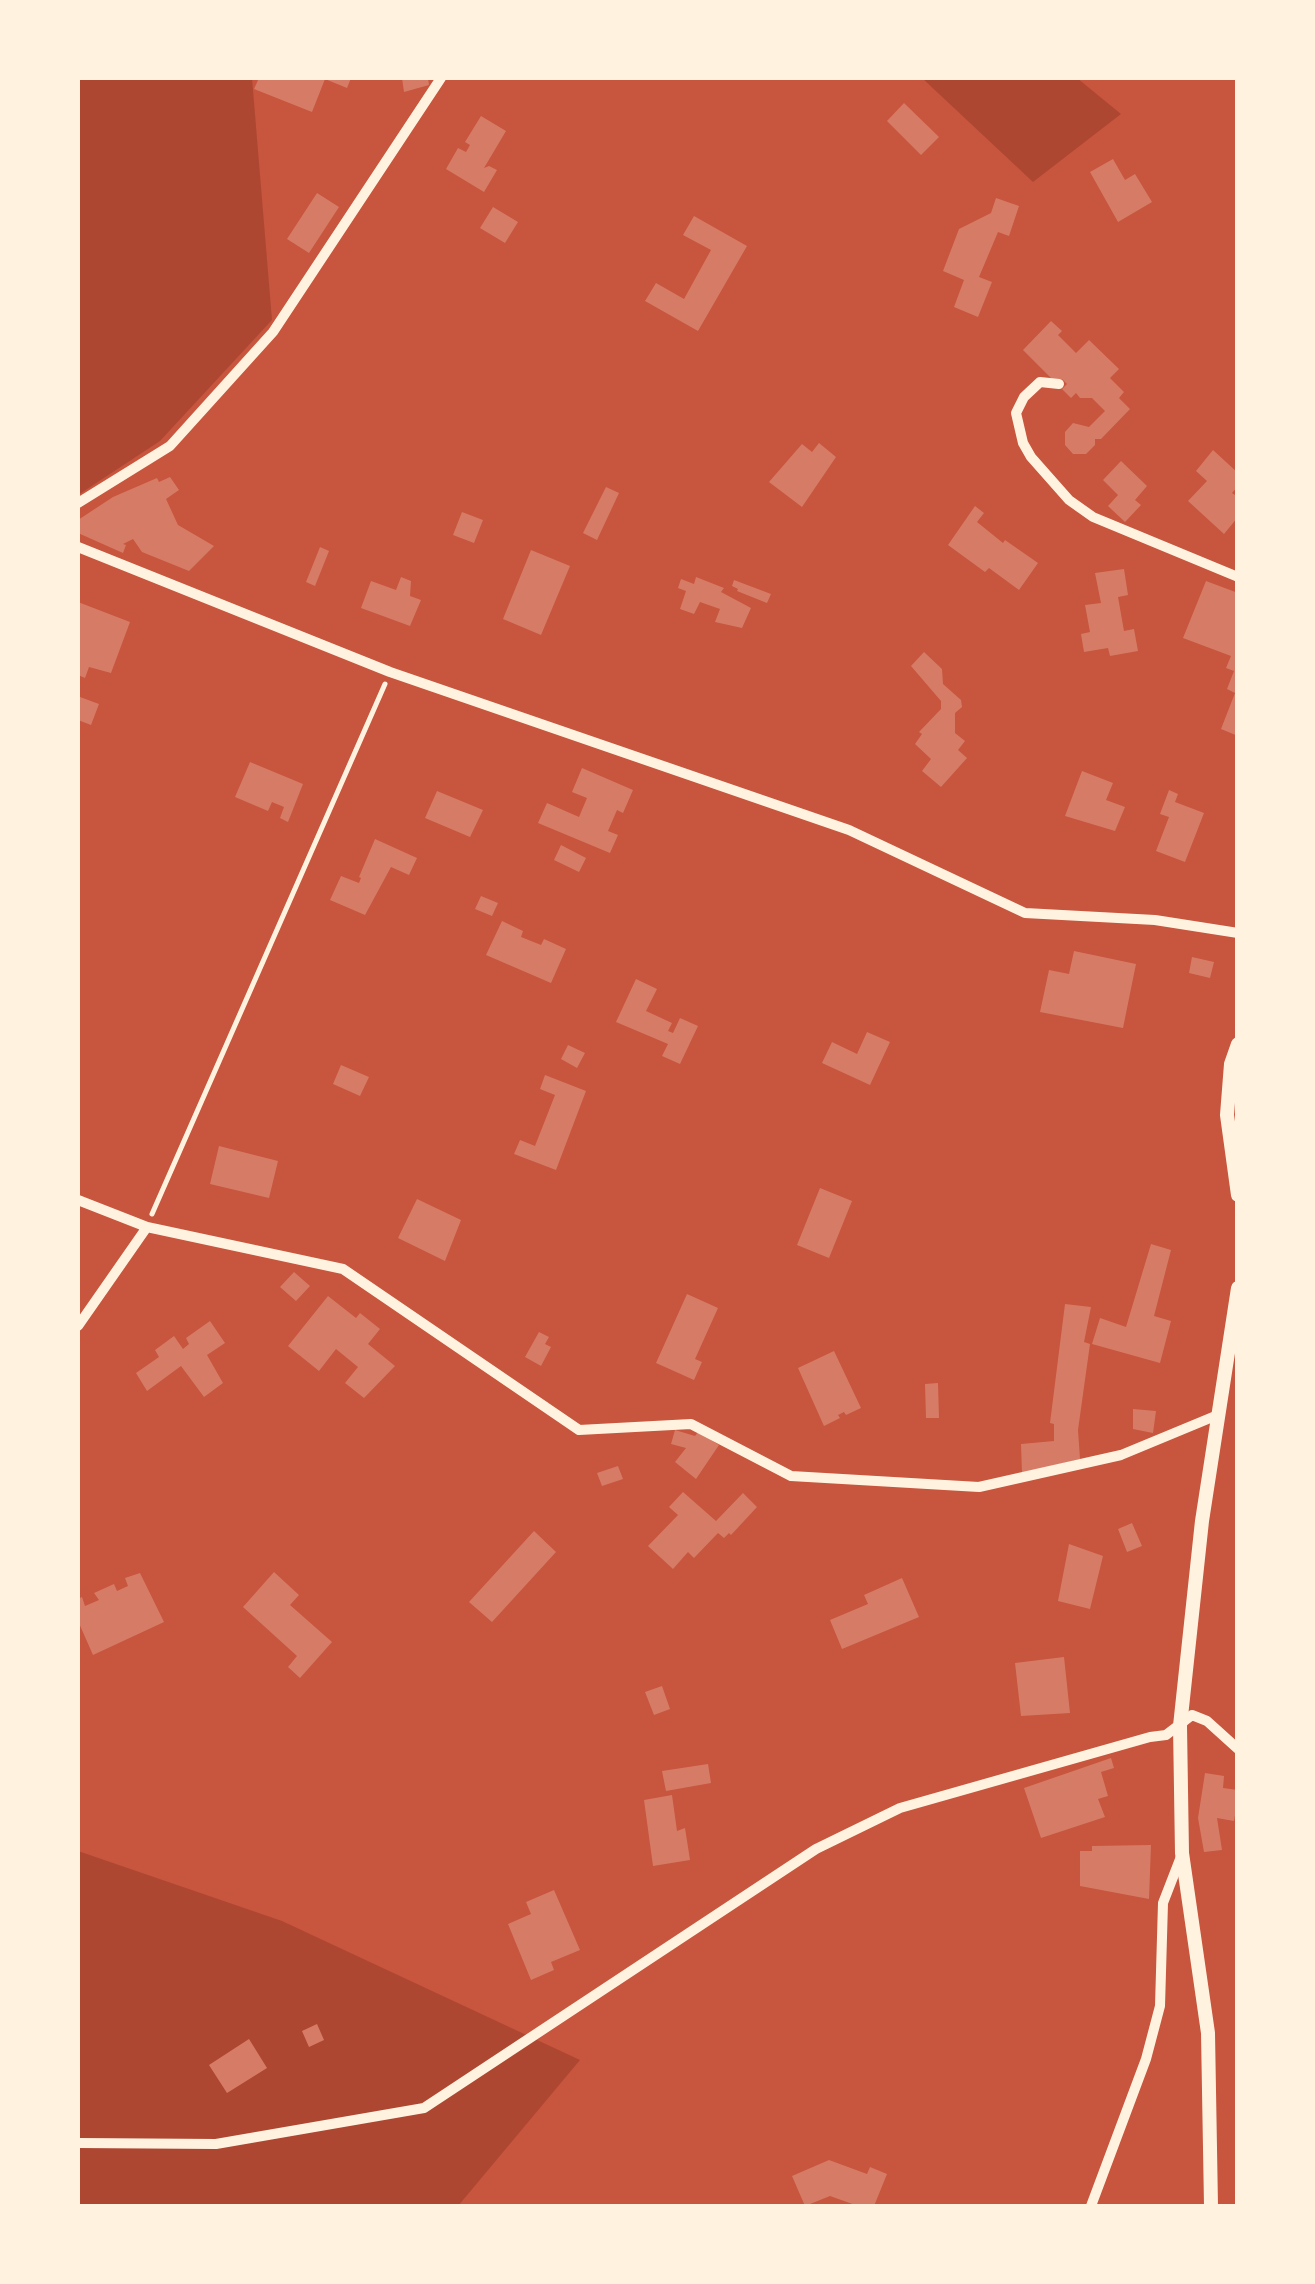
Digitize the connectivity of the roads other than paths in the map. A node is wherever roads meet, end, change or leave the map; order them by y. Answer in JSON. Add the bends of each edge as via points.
{"nodes":[{"id":1,"x":441,"y":78,"type":"edge"},
{"id":2,"x":1059,"y":384,"type":"dead end"},
{"id":3,"x":78,"y":504,"type":"edge"},
{"id":4,"x":78,"y":547,"type":"edge"},
{"id":5,"x":1238,"y":577,"type":"edge"},
{"id":6,"x":1238,"y":933,"type":"edge"},
{"id":7,"x":1238,"y":1044,"type":"edge"},
{"id":8,"x":1238,"y":1195,"type":"edge"},
{"id":9,"x":78,"y":1200,"type":"edge"},
{"id":10,"x":146,"y":1227,"type":"junction"},
{"id":11,"x":1238,"y":1288,"type":"edge"},
{"id":12,"x":78,"y":1326,"type":"edge"},
{"id":13,"x":1220,"y":1414,"type":"junction"},
{"id":14,"x":1180,"y":1726,"type":"junction"},
{"id":15,"x":1238,"y":1749,"type":"edge"},
{"id":16,"x":1182,"y":1853,"type":"junction"},
{"id":17,"x":78,"y":2143,"type":"edge"},
{"id":18,"x":1092,"y":2206,"type":"edge"},
{"id":19,"x":1211,"y":2206,"type":"edge"}],
"edges":[{"from":1,"to":3,"type":"street","via":[[273,332],[170,446]]},
{"from":2,"to":5,"type":"street","via":[[1040,382],[1016,413],[1023,443],[1069,500],[1092,517]]},
{"from":4,"to":6,"type":"street","via":[[390,672],[849,830],[1026,913],[1156,920]]},
{"from":7,"to":8,"type":"street","via":[[1227,1115]]},
{"from":9,"to":10,"type":"street"},
{"from":10,"to":12,"type":"street"},
{"from":10,"to":13,"type":"street","via":[[343,1269],[578,1430],[690,1424],[791,1476],[980,1487],[1121,1455]]},
{"from":11,"to":13,"type":"street"},
{"from":13,"to":14,"type":"street"},
{"from":14,"to":15,"type":"street","via":[[1192,1715]]},
{"from":14,"to":16,"type":"street"},
{"from":14,"to":17,"type":"street","via":[[1166,1736],[900,1808],[816,1848],[424,2108],[216,2144]]},
{"from":16,"to":18,"type":"street","via":[[1163,1903],[1160,2006]]},
{"from":16,"to":19,"type":"street","via":[[1208,2033]]}]}
